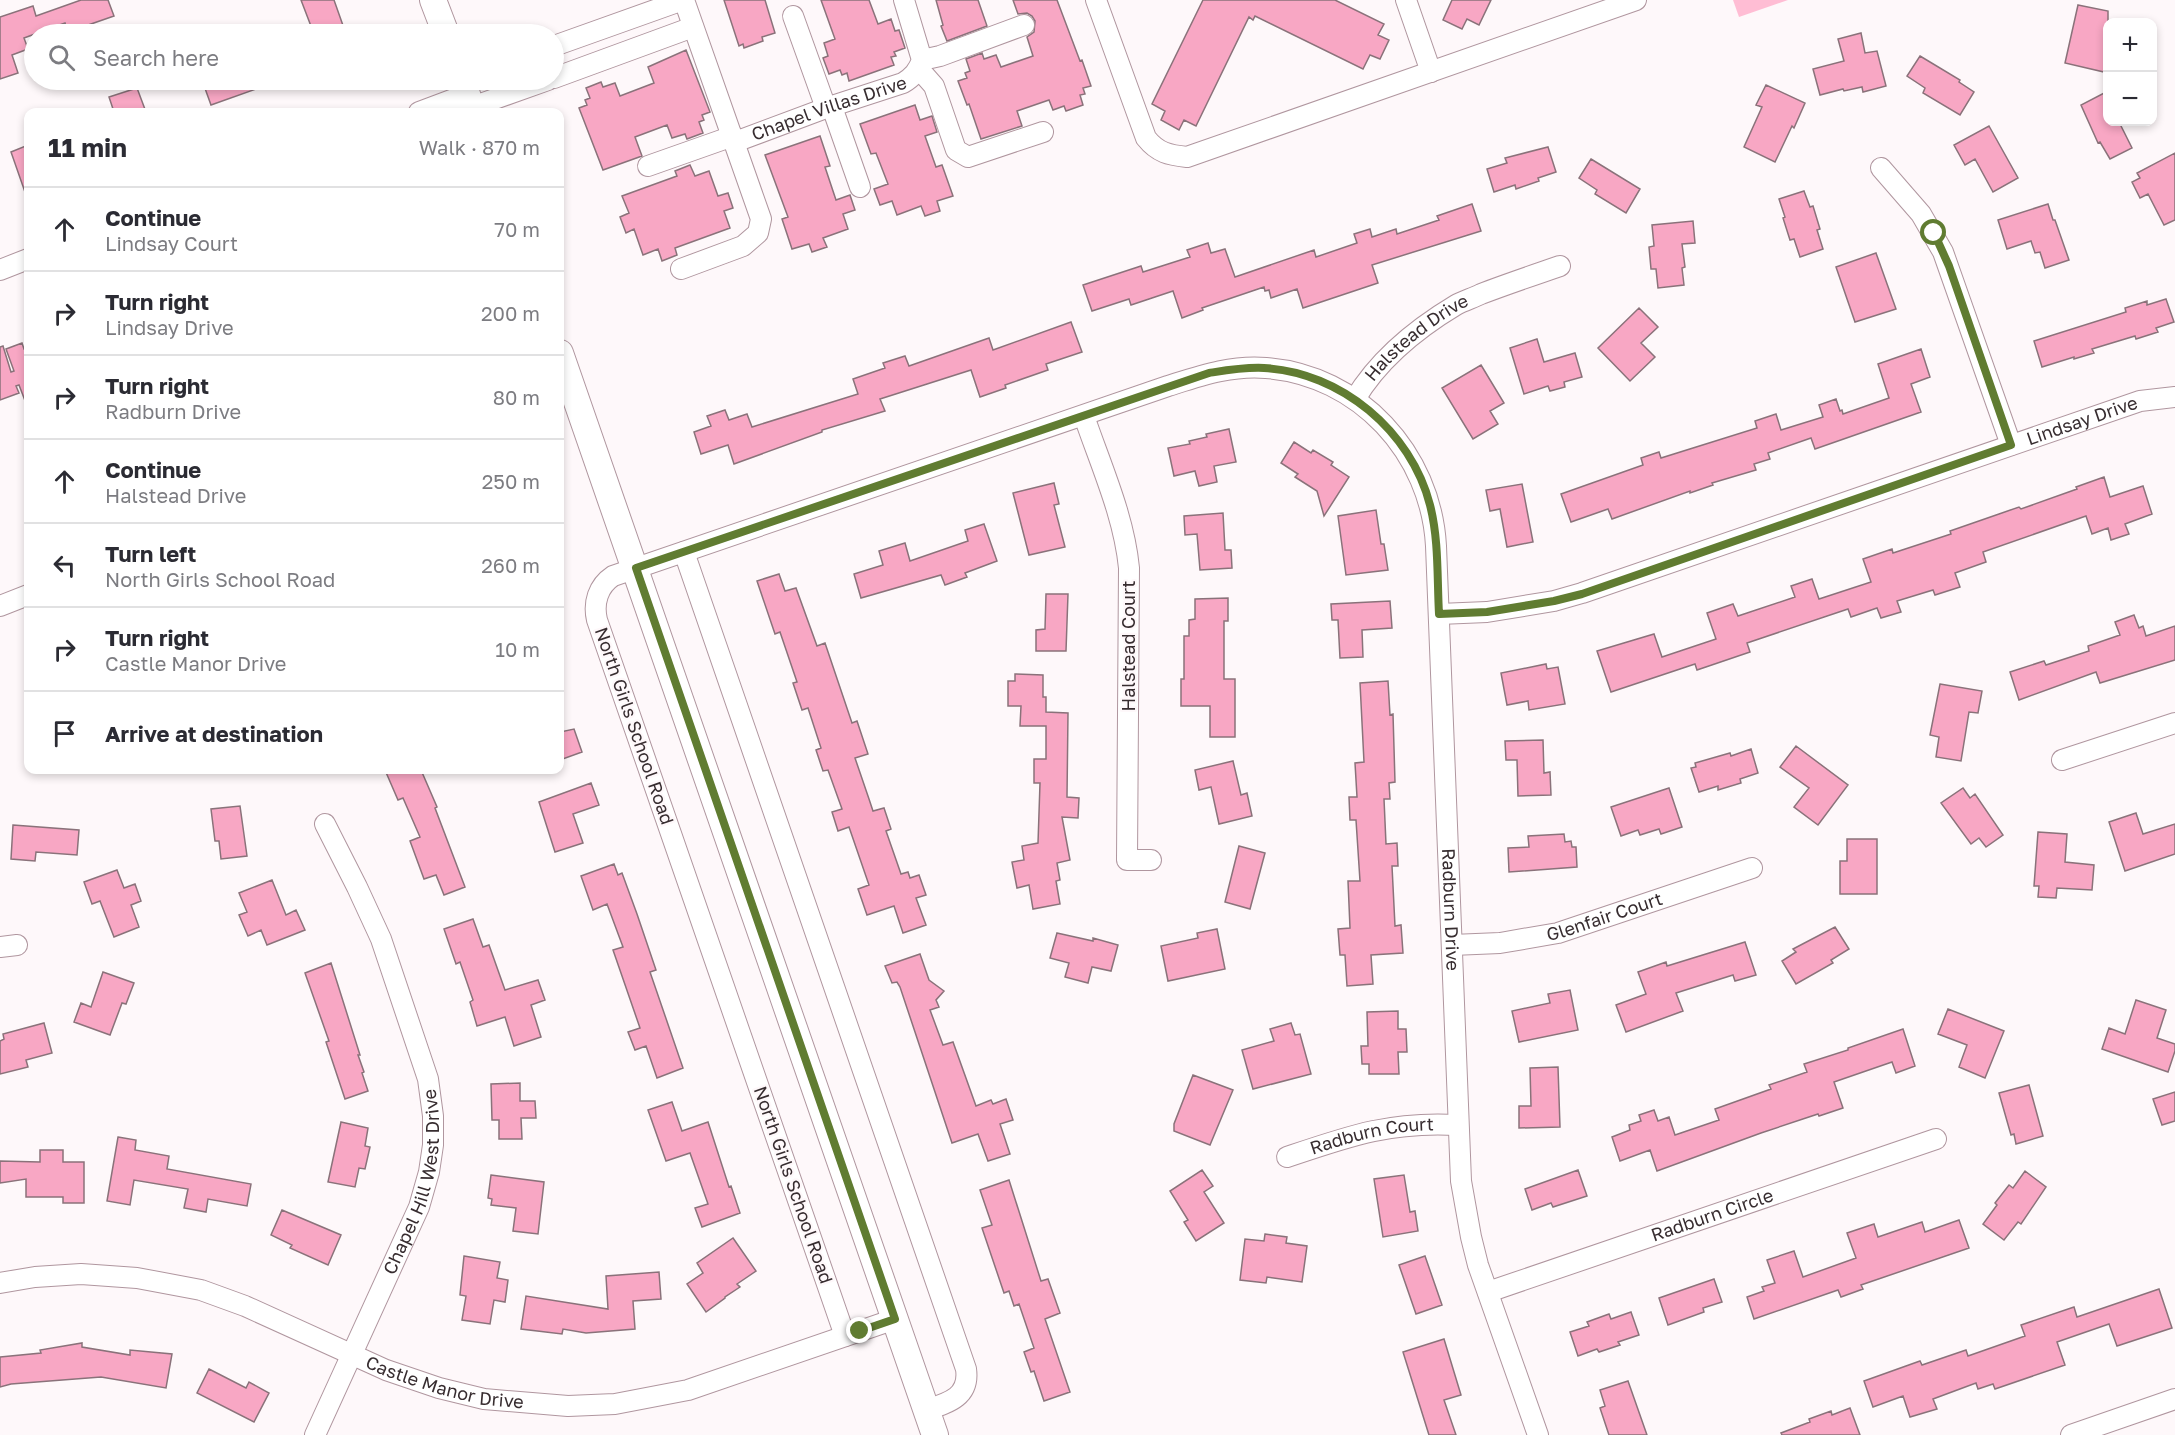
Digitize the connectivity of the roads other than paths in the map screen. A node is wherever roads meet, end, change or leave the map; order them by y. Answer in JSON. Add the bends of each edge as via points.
{"nodes":[{"id":1,"x":433,"y":0,"type":"edge"},
{"id":2,"x":683,"y":0,"type":"edge"},
{"id":3,"x":903,"y":0,"type":"edge"},
{"id":4,"x":1096,"y":0,"type":"edge"},
{"id":5,"x":1406,"y":0,"type":"edge"},
{"id":6,"x":1636,"y":0,"type":"edge"},
{"id":7,"x":793,"y":16,"type":"dead end"},
{"id":8,"x":442,"y":24,"type":"edge"},
{"id":9,"x":1024,"y":25,"type":"dead end"},
{"id":10,"x":693,"y":27,"type":"junction"},
{"id":11,"x":564,"y":42,"type":"edge"},
{"id":12,"x":920,"y":64,"type":"junction"},
{"id":13,"x":1431,"y":72,"type":"junction"},
{"id":14,"x":564,"y":74,"type":"edge"},
{"id":15,"x":506,"y":90,"type":"edge"},
{"id":16,"x":468,"y":99,"type":"edge"},
{"id":17,"x":434,"y":108,"type":"edge"},
{"id":18,"x":829,"y":108,"type":"junction"},
{"id":19,"x":1043,"y":132,"type":"dead end"},
{"id":20,"x":734,"y":139,"type":"junction"},
{"id":21,"x":648,"y":166,"type":"dead end"},
{"id":22,"x":1881,"y":168,"type":"dead end"},
{"id":23,"x":860,"y":187,"type":"dead end"},
{"id":24,"x":24,"y":261,"type":"edge"},
{"id":25,"x":1560,"y":266,"type":"dead end"},
{"id":26,"x":681,"y":269,"type":"dead end"},
{"id":27,"x":0,"y":270,"type":"edge"},
{"id":28,"x":566,"y":391,"type":"edge"},
{"id":29,"x":2175,"y":398,"type":"edge"},
{"id":30,"x":1355,"y":399,"type":"junction"},
{"id":31,"x":1084,"y":416,"type":"junction"},
{"id":32,"x":2011,"y":445,"type":"junction"},
{"id":33,"x":684,"y":552,"type":"junction"},
{"id":34,"x":636,"y":568,"type":"junction"},
{"id":35,"x":24,"y":597,"type":"edge"},
{"id":36,"x":0,"y":606,"type":"edge"},
{"id":37,"x":1439,"y":614,"type":"junction"},
{"id":38,"x":2175,"y":723,"type":"edge"},
{"id":39,"x":2062,"y":760,"type":"dead end"},
{"id":40,"x":325,"y":824,"type":"dead end"},
{"id":41,"x":1151,"y":860,"type":"dead end"},
{"id":42,"x":1752,"y":868,"type":"dead end"},
{"id":43,"x":1452,"y":945,"type":"junction"},
{"id":44,"x":1458,"y":1125,"type":"junction"},
{"id":45,"x":1936,"y":1139,"type":"dead end"},
{"id":46,"x":1287,"y":1157,"type":"dead end"},
{"id":47,"x":0,"y":1283,"type":"edge"},
{"id":48,"x":1488,"y":1293,"type":"junction"},
{"id":49,"x":895,"y":1319,"type":"junction"},
{"id":50,"x":845,"y":1336,"type":"junction"},
{"id":51,"x":352,"y":1354,"type":"junction"},
{"id":52,"x":2175,"y":1399,"type":"edge"},
{"id":53,"x":926,"y":1410,"type":"junction"},
{"id":54,"x":315,"y":1435,"type":"edge"},
{"id":55,"x":935,"y":1435,"type":"edge"},
{"id":56,"x":1538,"y":1435,"type":"edge"},
{"id":57,"x":2071,"y":1435,"type":"edge"}],
"edges":[{"from":1,"to":8,"type":"main road"},
{"from":2,"to":10,"type":"street","name":"Chapel Villas Drive"},
{"from":2,"to":11,"type":"street"},
{"from":3,"to":12,"type":"street"},
{"from":4,"to":13,"type":"street","via":[[1143,133],[1152,146],[1168,155],[1187,157]]},
{"from":5,"to":13,"type":"street"},
{"from":6,"to":13,"type":"street"},
{"from":7,"to":18,"type":"street"},
{"from":9,"to":12,"type":"street","name":"Chapel Villas Drive"},
{"from":10,"to":14,"type":"street"},
{"from":10,"to":20,"type":"street","name":"Chapel Villas Drive"},
{"from":12,"to":18,"type":"street","name":"Chapel Villas Drive","via":[[912,78],[903,83]]},
{"from":12,"to":19,"type":"street","via":[[934,86],[956,150],[968,157]]},
{"from":15,"to":16,"type":"street"},
{"from":16,"to":17,"type":"street"},
{"from":18,"to":20,"type":"street","name":"Chapel Villas Drive"},
{"from":18,"to":23,"type":"street"},
{"from":20,"to":21,"type":"street","name":"Chapel Villas Drive"},
{"from":20,"to":26,"type":"street","name":"Chapel Villas Drive","via":[[761,219],[758,233],[743,246]]},
{"from":22,"to":32,"type":"street","via":[[1921,214],[1943,252]]},
{"from":24,"to":27,"type":"street"},
{"from":25,"to":30,"type":"street","name":"Halstead Drive","via":[[1457,304],[1432,319],[1403,342]]},
{"from":28,"to":34,"type":"main road"},
{"from":29,"to":32,"type":"street","name":"Lindsay Drive","via":[[2140,401]]},
{"from":30,"to":31,"type":"street","name":"Halstead Drive","via":[[1304,375],[1266,368],[1237,368],[1209,373]]},
{"from":30,"to":37,"type":"street","name":"Radburn Drive","via":[[1391,431],[1422,480],[1435,527]]},
{"from":31,"to":33,"type":"street","name":"Halstead Drive"},
{"from":31,"to":41,"type":"street","name":"Halstead Court","via":[[1119,516],[1128,559],[1127,860]]},
{"from":32,"to":37,"type":"street","name":"Lindsay Drive","via":[[1582,594],[1487,612]]},
{"from":33,"to":34,"type":"street","name":"Halstead Drive"},
{"from":33,"to":53,"type":"street","via":[[966,1369],[962,1394],[952,1402]]},
{"from":34,"to":49,"type":"main road"},
{"from":34,"to":50,"type":"street","name":"North Girls School Road","via":[[613,576],[598,592],[597,620]]},
{"from":35,"to":36,"type":"street"},
{"from":37,"to":43,"type":"street","name":"Radburn Drive"},
{"from":38,"to":39,"type":"street"},
{"from":40,"to":51,"type":"street","name":"Chapel Hill West Drive","via":[[391,966],[426,1070],[433,1116],[430,1163],[419,1207]]},
{"from":42,"to":43,"type":"street","name":"Glenfair Court","via":[[1558,933],[1500,943]]},
{"from":43,"to":44,"type":"street","name":"Radburn Drive"},
{"from":44,"to":46,"type":"street","name":"Radburn Court","via":[[1419,1124],[1373,1130]]},
{"from":44,"to":48,"type":"street","name":"Radburn Drive","via":[[1464,1199]]},
{"from":45,"to":48,"type":"street","name":"Radburn Circle"},
{"from":47,"to":51,"type":"street","name":"Castle Manor Drive","via":[[81,1274],[167,1283],[227,1299]]},
{"from":48,"to":56,"type":"street","name":"Radburn Drive"},
{"from":49,"to":50,"type":"street","name":"Castle Manor Drive"},
{"from":49,"to":53,"type":"main road"},
{"from":50,"to":51,"type":"street","name":"Castle Manor Drive","via":[[688,1390],[577,1407],[484,1399],[412,1380]]},
{"from":51,"to":54,"type":"street","name":"Chapel Hill West Drive"},
{"from":52,"to":57,"type":"street"},
{"from":53,"to":55,"type":"main road"}]}
